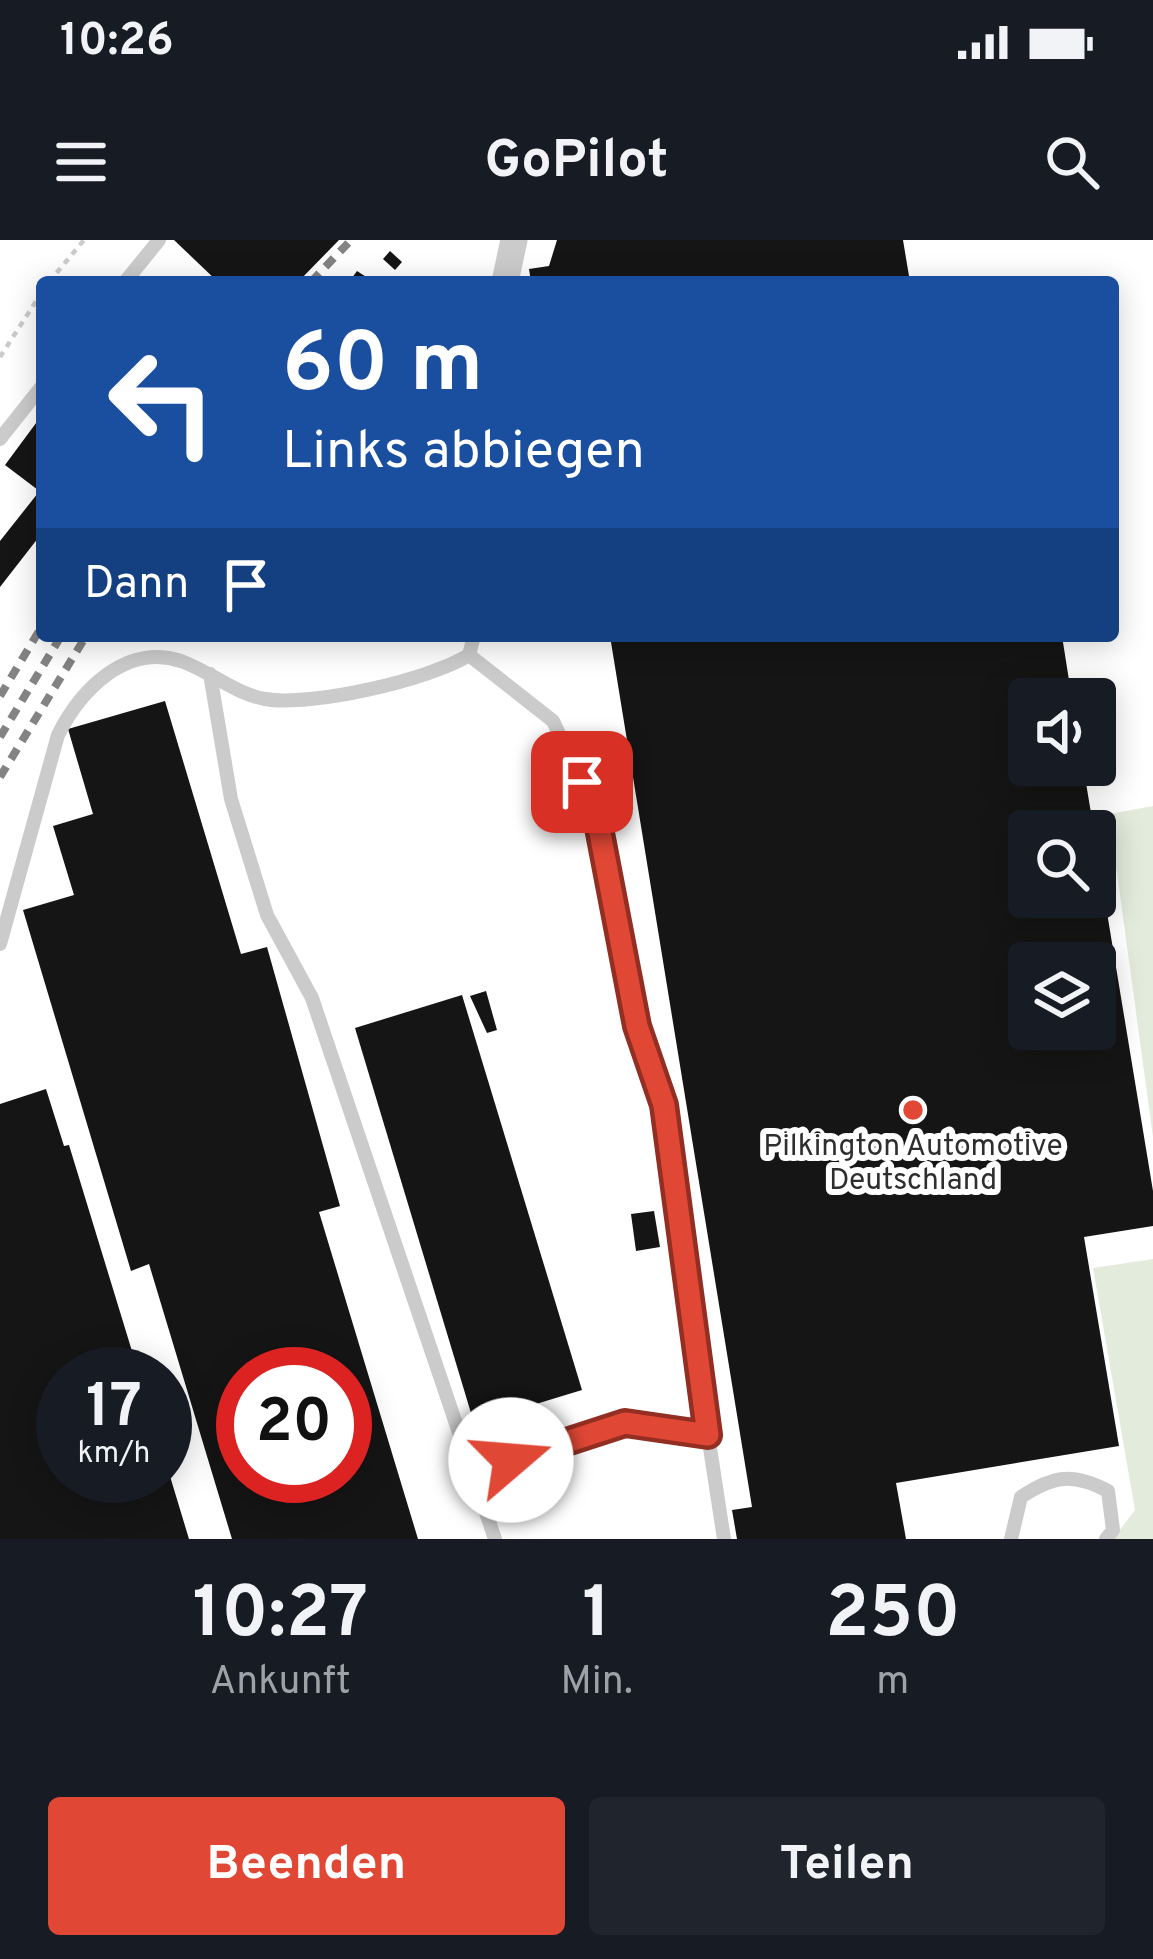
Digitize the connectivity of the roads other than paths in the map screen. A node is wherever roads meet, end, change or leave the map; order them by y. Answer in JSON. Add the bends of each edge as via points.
{"nodes":[{"id":1,"x":159,"y":240,"type":"edge"},
{"id":2,"x":514,"y":240,"type":"edge"},
{"id":3,"x":130,"y":276,"type":"edge"},
{"id":4,"x":506,"y":276,"type":"edge"},
{"id":5,"x":36,"y":394,"type":"edge"},
{"id":6,"x":0,"y":439,"type":"edge"},
{"id":7,"x":472,"y":642,"type":"edge"},
{"id":8,"x":469,"y":655,"type":"junction"},
{"id":9,"x":210,"y":674,"type":"junction"},
{"id":10,"x":0,"y":944,"type":"edge"},
{"id":11,"x":708,"y":1435,"type":"junction"},
{"id":12,"x":473,"y":1472,"type":"junction"},
{"id":13,"x":495,"y":1539,"type":"edge"},
{"id":14,"x":724,"y":1539,"type":"edge"},
{"id":15,"x":1012,"y":1539,"type":"edge"},
{"id":16,"x":1106,"y":1539,"type":"edge"}],
"edges":[{"from":1,"to":3,"type":"lane"},
{"from":2,"to":4,"type":"street"},
{"from":5,"to":6,"type":"lane"},
{"from":7,"to":8,"type":"lane"},
{"from":8,"to":9,"type":"lane","via":[[415,678],[293,701],[260,698]]},
{"from":8,"to":11,"type":"lane","via":[[553,722],[596,812],[637,1026],[664,1105]]},
{"from":9,"to":10,"type":"lane","via":[[176,659],[123,665],[73,704]]},
{"from":9,"to":12,"type":"lane","via":[[232,799],[267,915],[312,998]]},
{"from":11,"to":12,"type":"lane","via":[[625,1423]]},
{"from":11,"to":14,"type":"lane"},
{"from":12,"to":13,"type":"lane"},
{"from":15,"to":16,"type":"lane","via":[[1021,1497],[1043,1482],[1081,1477],[1108,1491],[1113,1530]]}]}
